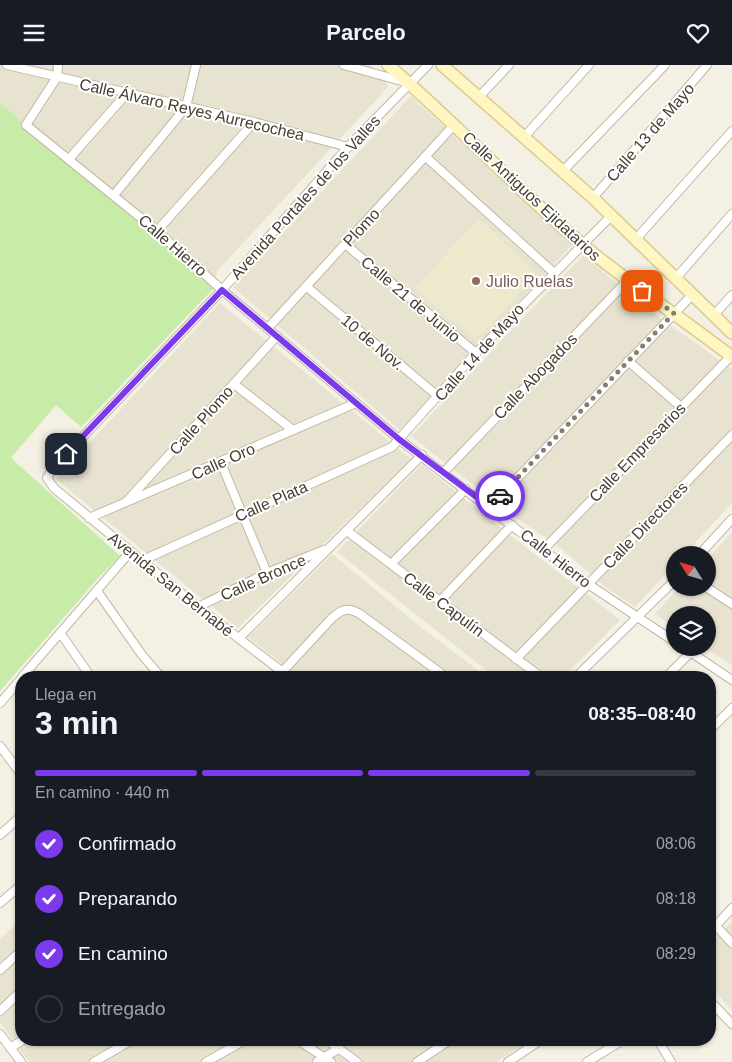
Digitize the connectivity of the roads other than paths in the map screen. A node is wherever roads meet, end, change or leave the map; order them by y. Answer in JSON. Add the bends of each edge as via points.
{"nodes":[{"id":1,"x":6,"y":65,"type":"edge"},
{"id":2,"x":58,"y":65,"type":"edge"},
{"id":3,"x":196,"y":65,"type":"edge"},
{"id":4,"x":344,"y":65,"type":"edge"},
{"id":5,"x":388,"y":65,"type":"edge"},
{"id":6,"x":428,"y":65,"type":"edge"},
{"id":7,"x":442,"y":65,"type":"edge"},
{"id":8,"x":509,"y":65,"type":"edge"},
{"id":9,"x":589,"y":65,"type":"edge"},
{"id":10,"x":665,"y":65,"type":"edge"},
{"id":11,"x":707,"y":65,"type":"edge"},
{"id":12,"x":57,"y":77,"type":"junction"},
{"id":13,"x":409,"y":83,"type":"junction"},
{"id":14,"x":128,"y":93,"type":"junction"},
{"id":15,"x":478,"y":98,"type":"junction"},
{"id":16,"x":186,"y":107,"type":"junction"},
{"id":17,"x":254,"y":122,"type":"junction"},
{"id":18,"x":454,"y":125,"type":"junction"},
{"id":19,"x":732,"y":131,"type":"edge"},
{"id":20,"x":524,"y":137,"type":"junction"},
{"id":21,"x":348,"y":147,"type":"junction"},
{"id":22,"x":426,"y":157,"type":"junction"},
{"id":23,"x":69,"y":159,"type":"junction"},
{"id":24,"x":562,"y":172,"type":"junction"},
{"id":25,"x":114,"y":195,"type":"junction"},
{"id":26,"x":593,"y":198,"type":"junction"},
{"id":27,"x":732,"y":214,"type":"edge"},
{"id":28,"x":611,"y":216,"type":"junction"},
{"id":29,"x":157,"y":231,"type":"junction"},
{"id":30,"x":636,"y":239,"type":"junction"},
{"id":31,"x":345,"y":244,"type":"junction"},
{"id":32,"x":582,"y":244,"type":"junction"},
{"id":33,"x":553,"y":272,"type":"junction"},
{"id":34,"x":676,"y":278,"type":"junction"},
{"id":35,"x":627,"y":281,"type":"junction"},
{"id":36,"x":307,"y":287,"type":"junction"},
{"id":37,"x":222,"y":290,"type":"junction"},
{"id":38,"x":692,"y":295,"type":"junction"},
{"id":39,"x":732,"y":295,"type":"edge"},
{"id":40,"x":674,"y":313,"type":"junction"},
{"id":41,"x":713,"y":316,"type":"junction"},
{"id":42,"x":268,"y":328,"type":"junction"},
{"id":43,"x":732,"y":333,"type":"edge"},
{"id":44,"x":277,"y":336,"type":"junction"},
{"id":45,"x":476,"y":353,"type":"junction"},
{"id":46,"x":731,"y":356,"type":"edge"},
{"id":47,"x":628,"y":361,"type":"junction"},
{"id":48,"x":234,"y":384,"type":"junction"},
{"id":49,"x":439,"y":397,"type":"junction"},
{"id":50,"x":356,"y":403,"type":"junction"},
{"id":51,"x":681,"y":407,"type":"junction"},
{"id":52,"x":293,"y":430,"type":"junction"},
{"id":53,"x":732,"y":435,"type":"edge"},
{"id":54,"x":400,"y":440,"type":"junction"},
{"id":55,"x":422,"y":455,"type":"junction"},
{"id":56,"x":221,"y":463,"type":"junction"},
{"id":57,"x":444,"y":472,"type":"junction"},
{"id":58,"x":54,"y":488,"type":"joint"},
{"id":59,"x":466,"y":489,"type":"junction"},
{"id":60,"x":126,"y":503,"type":"junction"},
{"id":61,"x":490,"y":507,"type":"junction"},
{"id":62,"x":243,"y":513,"type":"junction"},
{"id":63,"x":89,"y":518,"type":"junction"},
{"id":64,"x":732,"y":519,"type":"edge"},
{"id":65,"x":512,"y":525,"type":"junction"},
{"id":66,"x":347,"y":531,"type":"junction"},
{"id":67,"x":707,"y":546,"type":"edge"},
{"id":68,"x":328,"y":548,"type":"junction"},
{"id":69,"x":544,"y":549,"type":"junction"},
{"id":70,"x":130,"y":552,"type":"junction"},
{"id":71,"x":141,"y":561,"type":"junction"},
{"id":72,"x":391,"y":564,"type":"junction"},
{"id":73,"x":267,"y":573,"type":"junction"},
{"id":74,"x":588,"y":585,"type":"junction"},
{"id":75,"x":666,"y":589,"type":"edge"},
{"id":76,"x":97,"y":591,"type":"junction"},
{"id":77,"x":716,"y":593,"type":"edge"},
{"id":78,"x":440,"y":601,"type":"junction"},
{"id":79,"x":732,"y":603,"type":"edge"},
{"id":80,"x":198,"y":607,"type":"junction"},
{"id":81,"x":638,"y":617,"type":"junction"},
{"id":82,"x":61,"y":634,"type":"junction"},
{"id":83,"x":666,"y":636,"type":"edge"},
{"id":84,"x":239,"y":638,"type":"junction"},
{"id":85,"x":687,"y":656,"type":"edge"},
{"id":86,"x":697,"y":656,"type":"edge"},
{"id":87,"x":516,"y":659,"type":"junction"},
{"id":88,"x":28,"y":671,"type":"edge"},
{"id":89,"x":87,"y":671,"type":"edge"},
{"id":90,"x":156,"y":671,"type":"edge"},
{"id":91,"x":281,"y":671,"type":"edge"},
{"id":92,"x":283,"y":671,"type":"edge"},
{"id":93,"x":431,"y":671,"type":"edge"},
{"id":94,"x":532,"y":671,"type":"edge"},
{"id":95,"x":582,"y":671,"type":"edge"},
{"id":96,"x":672,"y":671,"type":"edge"},
{"id":97,"x":732,"y":680,"type":"edge"},
{"id":98,"x":15,"y":686,"type":"edge"},
{"id":99,"x":0,"y":703,"type":"edge"},
{"id":100,"x":732,"y":708,"type":"edge"},
{"id":101,"x":716,"y":724,"type":"edge"},
{"id":102,"x":0,"y":746,"type":"edge"},
{"id":103,"x":15,"y":766,"type":"edge"},
{"id":104,"x":15,"y":821,"type":"edge"},
{"id":105,"x":0,"y":835,"type":"edge"},
{"id":106,"x":15,"y":890,"type":"edge"},
{"id":107,"x":0,"y":903,"type":"edge"},
{"id":108,"x":732,"y":908,"type":"edge"},
{"id":109,"x":716,"y":926,"type":"joint"},
{"id":110,"x":732,"y":943,"type":"edge"},
{"id":111,"x":15,"y":956,"type":"edge"},
{"id":112,"x":0,"y":969,"type":"edge"},
{"id":113,"x":15,"y":997,"type":"edge"},
{"id":114,"x":716,"y":1007,"type":"edge"},
{"id":115,"x":0,"y":1011,"type":"edge"},
{"id":116,"x":732,"y":1024,"type":"edge"},
{"id":117,"x":0,"y":1034,"type":"edge"},
{"id":118,"x":15,"y":1044,"type":"edge"},
{"id":119,"x":122,"y":1046,"type":"edge"},
{"id":120,"x":234,"y":1046,"type":"edge"},
{"id":121,"x":305,"y":1046,"type":"edge"},
{"id":122,"x":334,"y":1046,"type":"edge"},
{"id":123,"x":441,"y":1046,"type":"edge"},
{"id":124,"x":532,"y":1046,"type":"edge"},
{"id":125,"x":613,"y":1046,"type":"edge"},
{"id":126,"x":662,"y":1046,"type":"edge"},
{"id":127,"x":10,"y":1047,"type":"junction"},
{"id":128,"x":338,"y":1049,"type":"junction"},
{"id":129,"x":324,"y":1061,"type":"edge"},
{"id":130,"x":21,"y":1062,"type":"edge"},
{"id":131,"x":94,"y":1062,"type":"edge"},
{"id":132,"x":206,"y":1062,"type":"edge"},
{"id":133,"x":357,"y":1062,"type":"edge"},
{"id":134,"x":417,"y":1062,"type":"edge"},
{"id":135,"x":508,"y":1062,"type":"edge"},
{"id":136,"x":587,"y":1062,"type":"edge"},
{"id":137,"x":671,"y":1062,"type":"edge"}],
"edges":[{"from":1,"to":12,"type":"street","name":"Calle Álvaro Reyes Aurrecochea"},
{"from":2,"to":12,"type":"street"},
{"from":3,"to":16,"type":"street"},
{"from":4,"to":13,"type":"street","name":"Calle Antiguos Ejidatarios"},
{"from":5,"to":13,"type":"street","name":"Calle Antiguos Ejidatarios"},
{"from":6,"to":13,"type":"street","name":"Avenida Portales de los Valles"},
{"from":7,"to":15,"type":"street"},
{"from":8,"to":15,"type":"street"},
{"from":9,"to":20,"type":"street"},
{"from":10,"to":24,"type":"street"},
{"from":11,"to":26,"type":"street","name":"Calle 13 de Mayo"},
{"from":12,"to":14,"type":"street","name":"Calle Álvaro Reyes Aurrecochea"},
{"from":12,"to":23,"type":"street","name":"Calle Hierro","via":[[26,125]]},
{"from":13,"to":18,"type":"street","name":"Calle Antiguos Ejidatarios"},
{"from":13,"to":21,"type":"street","name":"Avenida Portales de los Valles"},
{"from":14,"to":16,"type":"street","name":"Calle Álvaro Reyes Aurrecochea"},
{"from":14,"to":23,"type":"street"},
{"from":15,"to":20,"type":"street"},
{"from":16,"to":17,"type":"street","name":"Calle Álvaro Reyes Aurrecochea"},
{"from":16,"to":25,"type":"street"},
{"from":17,"to":21,"type":"street","name":"Calle Álvaro Reyes Aurrecochea"},
{"from":17,"to":29,"type":"street"},
{"from":18,"to":22,"type":"street","name":"Plomo"},
{"from":18,"to":32,"type":"street","name":"Calle Antiguos Ejidatarios"},
{"from":19,"to":30,"type":"street"},
{"from":20,"to":24,"type":"street"},
{"from":21,"to":37,"type":"street","name":"Avenida Portales de los Valles"},
{"from":22,"to":31,"type":"street","name":"Plomo"},
{"from":22,"to":33,"type":"street"},
{"from":23,"to":25,"type":"street","name":"Calle Hierro"},
{"from":24,"to":26,"type":"street"},
{"from":25,"to":29,"type":"street","name":"Calle Hierro"},
{"from":26,"to":28,"type":"street"},
{"from":27,"to":34,"type":"street"},
{"from":28,"to":30,"type":"street"},
{"from":28,"to":32,"type":"street","name":"Calle 14 de Mayo"},
{"from":29,"to":37,"type":"street","name":"Calle Hierro"},
{"from":30,"to":34,"type":"street"},
{"from":31,"to":36,"type":"street","name":"Plomo"},
{"from":31,"to":45,"type":"street","name":"Calle 21 de Junio"},
{"from":32,"to":33,"type":"street","name":"Calle 14 de Mayo"},
{"from":32,"to":35,"type":"street","name":"Calle Antiguos Ejidatarios"},
{"from":33,"to":45,"type":"street","name":"Calle 14 de Mayo"},
{"from":34,"to":38,"type":"street"},
{"from":35,"to":40,"type":"street","name":"Calle Antiguos Ejidatarios"},
{"from":35,"to":57,"type":"street","name":"Calle Abogados"},
{"from":36,"to":42,"type":"street","name":"Plomo"},
{"from":36,"to":49,"type":"street","name":"10 de Nov."},
{"from":37,"to":42,"type":"street","name":"Calle Hierro"},
{"from":37,"to":58,"type":"street","name":"Avenida Portales de los Valles","via":[[53,468],[47,478]]},
{"from":38,"to":40,"type":"street"},
{"from":38,"to":41,"type":"street"},
{"from":39,"to":41,"type":"street"},
{"from":40,"to":46,"type":"street","name":"Calle Antiguos Ejidatarios"},
{"from":40,"to":47,"type":"street"},
{"from":41,"to":43,"type":"street"},
{"from":42,"to":44,"type":"street","name":"Calle Hierro"},
{"from":44,"to":48,"type":"street","name":"Calle Plomo"},
{"from":44,"to":50,"type":"street","name":"Calle Hierro"},
{"from":45,"to":49,"type":"street","name":"Calle 14 de Mayo"},
{"from":46,"to":51,"type":"street","name":"Calle Empresarios"},
{"from":47,"to":51,"type":"street"},
{"from":47,"to":61,"type":"street"},
{"from":48,"to":52,"type":"street"},
{"from":48,"to":60,"type":"street","name":"Calle Plomo"},
{"from":49,"to":54,"type":"street","name":"Calle 14 de Mayo"},
{"from":50,"to":52,"type":"street","name":"Calle Oro"},
{"from":50,"to":54,"type":"street","name":"Calle Hierro"},
{"from":51,"to":69,"type":"street","name":"Calle Empresarios"},
{"from":52,"to":56,"type":"street","name":"Calle Oro"},
{"from":53,"to":74,"type":"street","name":"Calle Directores"},
{"from":54,"to":55,"type":"street","name":"Calle Hierro"},
{"from":54,"to":62,"type":"street","name":"Calle Plata","via":[[381,453]]},
{"from":55,"to":57,"type":"street","name":"Calle Hierro"},
{"from":55,"to":66,"type":"street","name":"Calle Bronce"},
{"from":56,"to":60,"type":"street","name":"Calle Oro"},
{"from":56,"to":62,"type":"street"},
{"from":57,"to":59,"type":"street","name":"Calle Hierro"},
{"from":58,"to":63,"type":"street","name":"Avenida San Bernabé"},
{"from":59,"to":61,"type":"street","name":"Calle Hierro"},
{"from":59,"to":72,"type":"street"},
{"from":60,"to":63,"type":"street","name":"Calle Oro"},
{"from":61,"to":65,"type":"street","name":"Calle Hierro"},
{"from":62,"to":71,"type":"street","name":"Calle Plata"},
{"from":62,"to":73,"type":"street"},
{"from":63,"to":70,"type":"street","name":"Avenida San Bernabé"},
{"from":64,"to":67,"type":"street"},
{"from":65,"to":69,"type":"street","name":"Calle Hierro"},
{"from":65,"to":78,"type":"street"},
{"from":66,"to":68,"type":"street","name":"Calle Bronce"},
{"from":66,"to":72,"type":"street","name":"Calle Capulín"},
{"from":68,"to":73,"type":"street","name":"Calle Bronce"},
{"from":68,"to":84,"type":"street","name":"Calle Bronce"},
{"from":69,"to":74,"type":"street","name":"Calle Hierro"},
{"from":70,"to":71,"type":"street","name":"Avenida San Bernabé"},
{"from":70,"to":76,"type":"street"},
{"from":71,"to":80,"type":"street","name":"Avenida San Bernabé"},
{"from":72,"to":78,"type":"street","name":"Calle Capulín"},
{"from":73,"to":80,"type":"street","name":"Calle Bronce"},
{"from":74,"to":81,"type":"street","name":"Calle Hierro"},
{"from":74,"to":87,"type":"street","name":"Calle Directores"},
{"from":75,"to":81,"type":"street"},
{"from":76,"to":82,"type":"street"},
{"from":76,"to":90,"type":"street"},
{"from":77,"to":79,"type":"street"},
{"from":78,"to":87,"type":"street","name":"Calle Capulín"},
{"from":80,"to":84,"type":"street","name":"Avenida San Bernabé"},
{"from":81,"to":83,"type":"street","name":"Calle Hierro"},
{"from":81,"to":95,"type":"street"},
{"from":82,"to":88,"type":"street"},
{"from":82,"to":89,"type":"street"},
{"from":84,"to":91,"type":"street","name":"Avenida San Bernabé"},
{"from":85,"to":96,"type":"street"},
{"from":86,"to":97,"type":"street"},
{"from":87,"to":94,"type":"street","name":"Calle Capulín"},
{"from":92,"to":93,"type":"street","via":[[339,611],[347,609],[360,614]]},
{"from":98,"to":99,"type":"street"},
{"from":100,"to":101,"type":"street"},
{"from":102,"to":103,"type":"street"},
{"from":104,"to":105,"type":"street"},
{"from":106,"to":107,"type":"street"},
{"from":108,"to":109,"type":"street"},
{"from":109,"to":110,"type":"street"},
{"from":111,"to":112,"type":"street"},
{"from":113,"to":115,"type":"street"},
{"from":114,"to":116,"type":"street"},
{"from":117,"to":127,"type":"street"},
{"from":118,"to":127,"type":"street"},
{"from":119,"to":131,"type":"street"},
{"from":120,"to":132,"type":"street"},
{"from":121,"to":129,"type":"street"},
{"from":122,"to":128,"type":"street"},
{"from":123,"to":134,"type":"street"},
{"from":124,"to":135,"type":"street"},
{"from":125,"to":136,"type":"street"},
{"from":126,"to":137,"type":"street"},
{"from":127,"to":130,"type":"street"},
{"from":128,"to":129,"type":"street"},
{"from":128,"to":133,"type":"street"}]}
